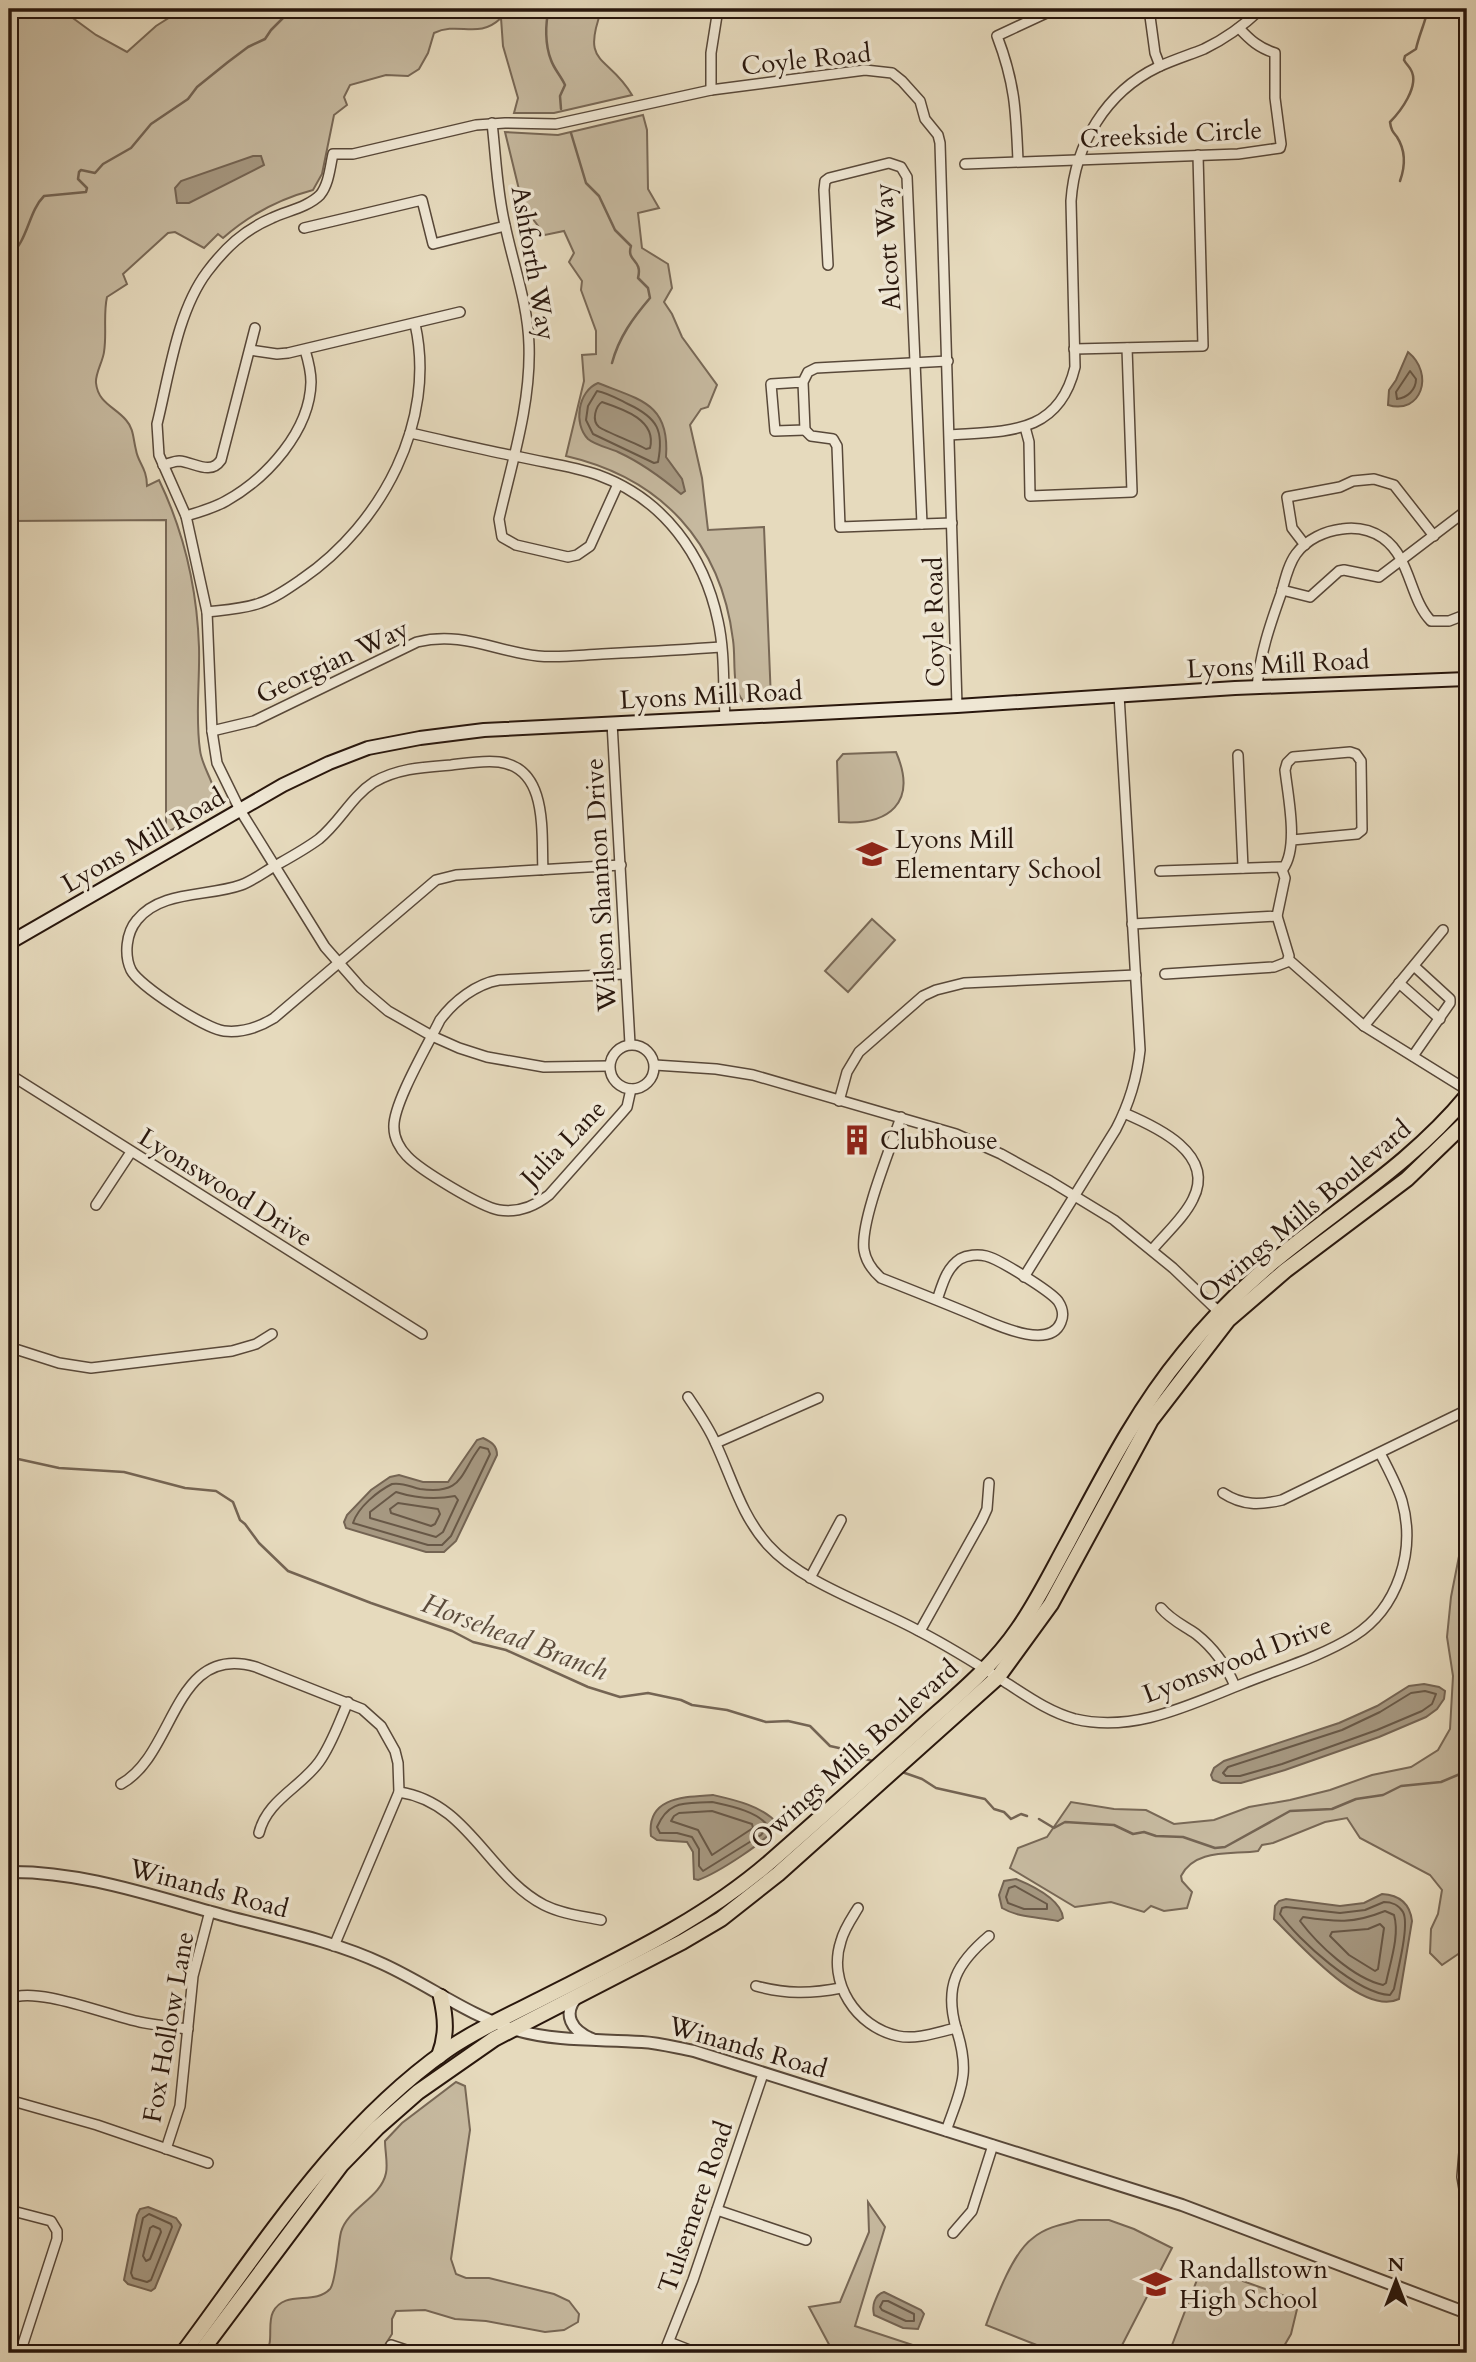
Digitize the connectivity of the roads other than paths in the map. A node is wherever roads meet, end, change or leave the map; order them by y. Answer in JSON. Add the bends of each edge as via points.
{"nodes":[{"id":1,"x":718,"y":9,"type":"edge"},
{"id":2,"x":1055,"y":9,"type":"edge"},
{"id":3,"x":1149,"y":9,"type":"edge"},
{"id":4,"x":1261,"y":9,"type":"edge"},
{"id":5,"x":1239,"y":28,"type":"junction"},
{"id":6,"x":1160,"y":66,"type":"junction"},
{"id":7,"x":711,"y":90,"type":"junction"},
{"id":8,"x":492,"y":123,"type":"junction"},
{"id":9,"x":1198,"y":155,"type":"junction"},
{"id":10,"x":1078,"y":159,"type":"junction"},
{"id":11,"x":1018,"y":161,"type":"junction"},
{"id":12,"x":964,"y":163,"type":"dead end"},
{"id":13,"x":505,"y":226,"type":"junction"},
{"id":14,"x":304,"y":228,"type":"dead end"},
{"id":15,"x":828,"y":265,"type":"dead end"},
{"id":16,"x":460,"y":312,"type":"dead end"},
{"id":17,"x":415,"y":324,"type":"junction"},
{"id":18,"x":256,"y":328,"type":"dead end"},
{"id":19,"x":1127,"y":348,"type":"junction"},
{"id":20,"x":1074,"y":349,"type":"junction"},
{"id":21,"x":250,"y":350,"type":"junction"},
{"id":22,"x":305,"y":350,"type":"junction"},
{"id":23,"x":948,"y":361,"type":"junction"},
{"id":24,"x":915,"y":362,"type":"junction"},
{"id":25,"x":803,"y":382,"type":"junction"},
{"id":26,"x":1025,"y":427,"type":"junction"},
{"id":27,"x":805,"y":430,"type":"junction"},
{"id":28,"x":410,"y":433,"type":"junction"},
{"id":29,"x":950,"y":435,"type":"junction"},
{"id":30,"x":1467,"y":436,"type":"edge"},
{"id":31,"x":1467,"y":454,"type":"edge"},
{"id":32,"x":514,"y":456,"type":"junction"},
{"id":33,"x":163,"y":465,"type":"junction"},
{"id":34,"x":618,"y":484,"type":"junction"},
{"id":35,"x":1467,"y":510,"type":"edge"},
{"id":36,"x":186,"y":516,"type":"junction"},
{"id":37,"x":952,"y":523,"type":"junction"},
{"id":38,"x":922,"y":524,"type":"junction"},
{"id":39,"x":1434,"y":536,"type":"junction"},
{"id":40,"x":1305,"y":544,"type":"junction"},
{"id":41,"x":1401,"y":561,"type":"junction"},
{"id":42,"x":1282,"y":590,"type":"junction"},
{"id":43,"x":207,"y":612,"type":"junction"},
{"id":44,"x":1467,"y":614,"type":"edge"},
{"id":45,"x":721,"y":648,"type":"junction"},
{"id":46,"x":1467,"y":679,"type":"edge"},
{"id":47,"x":1257,"y":687,"type":"junction"},
{"id":48,"x":1119,"y":695,"type":"junction"},
{"id":49,"x":957,"y":706,"type":"junction"},
{"id":50,"x":725,"y":717,"type":"junction"},
{"id":51,"x":612,"y":723,"type":"junction"},
{"id":52,"x":212,"y":731,"type":"junction"},
{"id":53,"x":1238,"y":755,"type":"dead end"},
{"id":54,"x":240,"y":810,"type":"junction"},
{"id":55,"x":1292,"y":840,"type":"junction"},
{"id":56,"x":621,"y":865,"type":"junction"},
{"id":57,"x":274,"y":866,"type":"junction"},
{"id":58,"x":1243,"y":868,"type":"junction"},
{"id":59,"x":1283,"y":869,"type":"junction"},
{"id":60,"x":543,"y":870,"type":"junction"},
{"id":61,"x":1160,"y":871,"type":"dead end"},
{"id":62,"x":1277,"y":916,"type":"junction"},
{"id":63,"x":1132,"y":924,"type":"junction"},
{"id":64,"x":1443,"y":930,"type":"dead end"},
{"id":65,"x":9,"y":943,"type":"edge"},
{"id":66,"x":1289,"y":960,"type":"junction"},
{"id":67,"x":338,"y":963,"type":"junction"},
{"id":68,"x":1414,"y":966,"type":"junction"},
{"id":69,"x":625,"y":974,"type":"junction"},
{"id":70,"x":1165,"y":974,"type":"dead end"},
{"id":71,"x":1136,"y":975,"type":"junction"},
{"id":72,"x":1399,"y":983,"type":"junction"},
{"id":73,"x":1440,"y":1018,"type":"junction"},
{"id":74,"x":1364,"y":1026,"type":"junction"},
{"id":75,"x":432,"y":1036,"type":"junction"},
{"id":76,"x":630,"y":1044,"type":"junction"},
{"id":77,"x":1413,"y":1056,"type":"junction"},
{"id":78,"x":655,"y":1065,"type":"junction"},
{"id":79,"x":610,"y":1066,"type":"junction"},
{"id":80,"x":12,"y":1076,"type":"edge"},
{"id":81,"x":9,"y":1089,"type":"edge"},
{"id":82,"x":631,"y":1089,"type":"junction"},
{"id":83,"x":1467,"y":1090,"type":"edge"},
{"id":84,"x":1467,"y":1096,"type":"edge"},
{"id":85,"x":839,"y":1101,"type":"junction"},
{"id":86,"x":1124,"y":1113,"type":"junction"},
{"id":87,"x":901,"y":1117,"type":"junction"},
{"id":88,"x":1467,"y":1121,"type":"edge"},
{"id":89,"x":131,"y":1152,"type":"junction"},
{"id":90,"x":1074,"y":1196,"type":"junction"},
{"id":91,"x":96,"y":1205,"type":"dead end"},
{"id":92,"x":1152,"y":1250,"type":"junction"},
{"id":93,"x":1024,"y":1277,"type":"junction"},
{"id":94,"x":937,"y":1300,"type":"junction"},
{"id":95,"x":1223,"y":1316,"type":"junction"},
{"id":96,"x":422,"y":1334,"type":"dead end"},
{"id":97,"x":272,"y":1335,"type":"dead end"},
{"id":98,"x":9,"y":1347,"type":"edge"},
{"id":99,"x":688,"y":1397,"type":"dead end"},
{"id":100,"x":818,"y":1398,"type":"dead end"},
{"id":101,"x":1467,"y":1410,"type":"edge"},
{"id":102,"x":716,"y":1443,"type":"junction"},
{"id":103,"x":1380,"y":1453,"type":"junction"},
{"id":104,"x":989,"y":1483,"type":"dead end"},
{"id":105,"x":1223,"y":1493,"type":"dead end"},
{"id":106,"x":841,"y":1520,"type":"dead end"},
{"id":107,"x":810,"y":1578,"type":"junction"},
{"id":108,"x":1161,"y":1608,"type":"dead end"},
{"id":109,"x":920,"y":1631,"type":"junction"},
{"id":110,"x":991,"y":1674,"type":"junction"},
{"id":111,"x":1235,"y":1686,"type":"junction"},
{"id":112,"x":348,"y":1702,"type":"junction"},
{"id":113,"x":121,"y":1784,"type":"dead end"},
{"id":114,"x":399,"y":1792,"type":"junction"},
{"id":115,"x":259,"y":1833,"type":"dead end"},
{"id":116,"x":9,"y":1872,"type":"edge"},
{"id":117,"x":858,"y":1908,"type":"dead end"},
{"id":118,"x":210,"y":1911,"type":"junction"},
{"id":119,"x":601,"y":1920,"type":"dead end"},
{"id":120,"x":989,"y":1936,"type":"dead end"},
{"id":121,"x":334,"y":1946,"type":"junction"},
{"id":122,"x":756,"y":1986,"type":"dead end"},
{"id":123,"x":841,"y":1988,"type":"junction"},
{"id":124,"x":578,"y":1995,"type":"junction"},
{"id":125,"x":441,"y":1997,"type":"junction"},
{"id":126,"x":9,"y":1999,"type":"edge"},
{"id":127,"x":496,"y":2022,"type":"junction"},
{"id":128,"x":956,"y":2028,"type":"junction"},
{"id":129,"x":188,"y":2029,"type":"junction"},
{"id":130,"x":513,"y":2029,"type":"junction"},
{"id":131,"x":598,"y":2041,"type":"junction"},
{"id":132,"x":439,"y":2056,"type":"junction"},
{"id":133,"x":763,"y":2074,"type":"junction"},
{"id":134,"x":9,"y":2100,"type":"edge"},
{"id":135,"x":1467,"y":2116,"type":"edge"},
{"id":136,"x":946,"y":2131,"type":"junction"},
{"id":137,"x":993,"y":2145,"type":"junction"},
{"id":138,"x":166,"y":2149,"type":"junction"},
{"id":139,"x":208,"y":2163,"type":"dead end"},
{"id":140,"x":1467,"y":2206,"type":"edge"},
{"id":141,"x":9,"y":2210,"type":"edge"},
{"id":142,"x":717,"y":2210,"type":"junction"},
{"id":143,"x":953,"y":2233,"type":"dead end"},
{"id":144,"x":806,"y":2240,"type":"dead end"},
{"id":145,"x":1467,"y":2314,"type":"edge"},
{"id":146,"x":670,"y":2342,"type":"junction"},
{"id":147,"x":391,"y":2345,"type":"dead end"},
{"id":148,"x":20,"y":2353,"type":"edge"},
{"id":149,"x":183,"y":2353,"type":"edge"},
{"id":150,"x":200,"y":2353,"type":"edge"},
{"id":151,"x":415,"y":2353,"type":"edge"},
{"id":152,"x":664,"y":2353,"type":"edge"},
{"id":153,"x":698,"y":2353,"type":"edge"}],
"edges":[{"from":1,"to":7,"type":"street"},
{"from":2,"to":11,"type":"street","via":[[997,36],[1013,86]]},
{"from":3,"to":6,"type":"street"},
{"from":4,"to":5,"type":"street"},
{"from":5,"to":6,"type":"street"},
{"from":5,"to":9,"type":"street","name":"Creekside Circle","via":[[1252,42],[1275,53],[1282,144],[1275,150]]},
{"from":6,"to":10,"type":"street","via":[[1140,76],[1111,102]]},
{"from":7,"to":8,"type":"street","name":"Coyle Road","via":[[556,124]]},
{"from":7,"to":23,"type":"street","name":"Coyle Road","via":[[865,70],[892,73],[912,90],[940,143]]},
{"from":8,"to":13,"type":"street","name":"Ashforth Way"},
{"from":8,"to":33,"type":"street","name":"Coyle Road","via":[[353,155],[332,154],[320,195],[232,242],[195,292],[181,330],[157,424]]},
{"from":9,"to":10,"type":"street","name":"Creekside Circle"},
{"from":9,"to":19,"type":"street","via":[[1203,346]]},
{"from":10,"to":11,"type":"street","name":"Creekside Circle"},
{"from":10,"to":20,"type":"street","via":[[1071,201]]},
{"from":11,"to":12,"type":"street","name":"Creekside Circle"},
{"from":13,"to":14,"type":"street","via":[[433,244],[422,200]]},
{"from":13,"to":32,"type":"street","name":"Ashforth Way","via":[[529,344],[529,382]]},
{"from":15,"to":24,"type":"street","name":"Alcott Way","via":[[825,181],[889,163],[901,167],[907,177]]},
{"from":16,"to":17,"type":"street"},
{"from":17,"to":22,"type":"street"},
{"from":17,"to":28,"type":"street","via":[[421,365]]},
{"from":18,"to":21,"type":"street"},
{"from":19,"to":20,"type":"street"},
{"from":19,"to":26,"type":"street","via":[[1132,492],[1030,496]]},
{"from":20,"to":26,"type":"street","via":[[1075,367],[1065,395],[1049,414]]},
{"from":21,"to":22,"type":"street","via":[[277,354]]},
{"from":21,"to":33,"type":"street","via":[[218,465],[207,468],[178,461]]},
{"from":22,"to":36,"type":"street","via":[[309,395],[285,448],[241,491]]},
{"from":23,"to":24,"type":"street"},
{"from":23,"to":29,"type":"street","name":"Coyle Road"},
{"from":24,"to":25,"type":"street","via":[[816,368]]},
{"from":24,"to":38,"type":"street"},
{"from":25,"to":27,"type":"street"},
{"from":25,"to":27,"type":"street","via":[[771,384],[775,431]]},
{"from":26,"to":29,"type":"street"},
{"from":27,"to":38,"type":"street","via":[[811,436],[833,439],[837,446],[840,527]]},
{"from":28,"to":32,"type":"street"},
{"from":28,"to":43,"type":"street","via":[[383,494],[327,560],[260,603]]},
{"from":29,"to":37,"type":"street","name":"Coyle Road"},
{"from":30,"to":31,"type":"street"},
{"from":32,"to":34,"type":"street","via":[[587,472]]},
{"from":32,"to":34,"type":"street","name":"Ashforth Way","via":[[499,519],[502,537],[516,545],[568,557],[584,552]]},
{"from":33,"to":36,"type":"street"},
{"from":34,"to":45,"type":"street","via":[[667,519],[695,556],[713,599]]},
{"from":35,"to":39,"type":"street"},
{"from":36,"to":43,"type":"street"},
{"from":37,"to":38,"type":"street"},
{"from":37,"to":49,"type":"street","name":"Coyle Road"},
{"from":39,"to":40,"type":"street","via":[[1394,485],[1365,479],[1287,497],[1293,528]]},
{"from":39,"to":41,"type":"street"},
{"from":40,"to":41,"type":"street","via":[[1338,529],[1365,530],[1385,539]]},
{"from":40,"to":42,"type":"street","via":[[1290,565]]},
{"from":41,"to":42,"type":"street","via":[[1379,577],[1339,571],[1310,597]]},
{"from":41,"to":44,"type":"street","via":[[1431,621]]},
{"from":42,"to":47,"type":"street","via":[[1259,661]]},
{"from":43,"to":52,"type":"street"},
{"from":45,"to":50,"type":"street"},
{"from":45,"to":52,"type":"street","name":"Georgian Way","via":[[554,657],[466,639],[428,639],[254,721]]},
{"from":46,"to":47,"type":"main road","name":"Lyons Mill Road"},
{"from":47,"to":48,"type":"main road","name":"Lyons Mill Road"},
{"from":48,"to":49,"type":"main road","name":"Lyons Mill Road"},
{"from":48,"to":63,"type":"street"},
{"from":49,"to":50,"type":"main road","name":"Lyons Mill Road"},
{"from":50,"to":51,"type":"main road","name":"Lyons Mill Road"},
{"from":51,"to":54,"type":"main road","name":"Lyons Mill Road","via":[[450,734],[368,748],[304,774]]},
{"from":51,"to":56,"type":"street","name":"Wilson Shannon Drive"},
{"from":52,"to":54,"type":"street","via":[[217,763]]},
{"from":53,"to":58,"type":"street"},
{"from":54,"to":57,"type":"street"},
{"from":54,"to":65,"type":"main road","name":"Lyons Mill Road"},
{"from":55,"to":55,"type":"street","via":[[1287,763],[1293,757],[1311,754],[1356,754],[1361,761],[1362,830]]},
{"from":55,"to":59,"type":"street"},
{"from":56,"to":60,"type":"street"},
{"from":56,"to":69,"type":"street","name":"Wilson Shannon Drive"},
{"from":57,"to":60,"type":"street","via":[[319,839],[362,791],[385,777],[423,767],[488,762],[520,770],[535,789]]},
{"from":57,"to":67,"type":"street"},
{"from":57,"to":67,"type":"street","via":[[238,886],[150,908],[128,938],[131,970],[141,982],[203,1024],[233,1031],[274,1018]]},
{"from":58,"to":59,"type":"street"},
{"from":58,"to":61,"type":"street"},
{"from":59,"to":62,"type":"street"},
{"from":60,"to":67,"type":"street","via":[[436,880]]},
{"from":62,"to":63,"type":"street"},
{"from":62,"to":66,"type":"street"},
{"from":63,"to":71,"type":"street"},
{"from":64,"to":68,"type":"street"},
{"from":66,"to":70,"type":"street","via":[[1274,967]]},
{"from":66,"to":74,"type":"street"},
{"from":67,"to":75,"type":"street","via":[[388,1011]]},
{"from":68,"to":72,"type":"street"},
{"from":68,"to":73,"type":"street","via":[[1450,999]]},
{"from":69,"to":75,"type":"street","name":"Julia Lane","via":[[488,982],[447,1012]]},
{"from":69,"to":76,"type":"street","name":"Wilson Shannon Drive"},
{"from":71,"to":85,"type":"street","via":[[964,983],[936,990],[859,1052],[847,1072]]},
{"from":71,"to":86,"type":"street","via":[[1140,1050]]},
{"from":72,"to":73,"type":"street"},
{"from":72,"to":74,"type":"street"},
{"from":73,"to":77,"type":"street"},
{"from":74,"to":77,"type":"street"},
{"from":75,"to":79,"type":"street","via":[[515,1063]]},
{"from":75,"to":82,"type":"street","name":"Julia Lane","via":[[398,1107],[396,1138],[413,1162],[490,1208],[517,1211],[549,1195],[627,1107]]},
{"from":76,"to":78,"type":"street","via":[[647,1049]]},
{"from":76,"to":79,"type":"street","via":[[615,1051]]},
{"from":77,"to":83,"type":"street"},
{"from":78,"to":82,"type":"street","via":[[645,1085]]},
{"from":78,"to":85,"type":"street","via":[[732,1070]]},
{"from":79,"to":82,"type":"street","via":[[615,1082]]},
{"from":80,"to":81,"type":"street"},
{"from":80,"to":89,"type":"street","name":"Lyonswood Drive"},
{"from":84,"to":95,"type":"main road","name":"Owings Mills Boulevard","via":[[1402,1163],[1276,1259]]},
{"from":85,"to":87,"type":"street"},
{"from":86,"to":90,"type":"street"},
{"from":86,"to":92,"type":"street","via":[[1183,1147],[1197,1171],[1198,1188],[1190,1205]]},
{"from":87,"to":90,"type":"street","via":[[1001,1154]]},
{"from":87,"to":94,"type":"street","via":[[865,1227],[866,1259],[881,1278]]},
{"from":88,"to":95,"type":"main road","name":"Owings Mills Boulevard","via":[[1407,1179]]},
{"from":89,"to":91,"type":"street"},
{"from":89,"to":96,"type":"street","name":"Lyonswood Drive"},
{"from":90,"to":92,"type":"street"},
{"from":90,"to":93,"type":"street"},
{"from":92,"to":95,"type":"street"},
{"from":93,"to":94,"type":"street","via":[[986,1256],[962,1258],[950,1268]]},
{"from":93,"to":94,"type":"street","via":[[1060,1306],[1061,1323],[1051,1334],[1036,1336],[1006,1328]]},
{"from":95,"to":110,"type":"main road","name":"Owings Mills Boulevard","via":[[1151,1420],[1051,1604]]},
{"from":97,"to":98,"type":"street","via":[[232,1351],[91,1368]]},
{"from":99,"to":102,"type":"street","name":"Lyonswood Drive"},
{"from":100,"to":102,"type":"street"},
{"from":101,"to":103,"type":"street"},
{"from":102,"to":107,"type":"street","name":"Lyonswood Drive","via":[[737,1497],[756,1529],[779,1556]]},
{"from":103,"to":105,"type":"street","via":[[1282,1500],[1244,1503]]},
{"from":103,"to":111,"type":"street","name":"Lyonswood Drive","via":[[1401,1499],[1407,1532],[1404,1566],[1390,1598],[1355,1635]]},
{"from":104,"to":109,"type":"street","via":[[982,1520]]},
{"from":106,"to":107,"type":"street"},
{"from":107,"to":109,"type":"street","name":"Lyonswood Drive"},
{"from":108,"to":111,"type":"street","via":[[1214,1651]]},
{"from":109,"to":110,"type":"street","name":"Lyonswood Drive"},
{"from":110,"to":111,"type":"street","name":"Lyonswood Drive","via":[[1061,1714],[1103,1723],[1167,1714]]},
{"from":110,"to":124,"type":"main road","name":"Owings Mills Boulevard","via":[[913,1753],[721,1919]]},
{"from":110,"to":127,"type":"main road","name":"Owings Mills Boulevard","via":[[714,1906]]},
{"from":112,"to":113,"type":"street","via":[[245,1664],[212,1667],[193,1681],[145,1762]]},
{"from":112,"to":114,"type":"street","via":[[372,1717],[390,1738],[398,1763]]},
{"from":112,"to":115,"type":"street","via":[[318,1764],[271,1807]]},
{"from":114,"to":119,"type":"street","via":[[424,1798],[445,1811],[521,1889],[544,1905]]},
{"from":114,"to":121,"type":"street"},
{"from":116,"to":118,"type":"street","name":"Winands Road","via":[[77,1877]]},
{"from":117,"to":123,"type":"street","via":[[840,1942]]},
{"from":118,"to":121,"type":"street","name":"Winands Road"},
{"from":118,"to":129,"type":"street","name":"Fox Hollow Lane","via":[[193,1976]]},
{"from":120,"to":128,"type":"street","via":[[971,1950],[959,1970],[951,1998]]},
{"from":121,"to":125,"type":"street","name":"Winands Road","via":[[382,1964]]},
{"from":122,"to":123,"type":"street","via":[[795,1994]]},
{"from":123,"to":128,"type":"street","via":[[865,2020],[897,2036]]},
{"from":124,"to":130,"type":"main road","name":"Owings Mills Boulevard"},
{"from":124,"to":131,"type":"street","via":[[570,2006],[571,2023],[581,2034]]},
{"from":125,"to":127,"type":"street","name":"Winands Road"},
{"from":125,"to":132,"type":"main road","via":[[446,2027]]},
{"from":126,"to":129,"type":"street","via":[[30,1994],[139,2022]]},
{"from":127,"to":130,"type":"street","name":"Winands Road"},
{"from":127,"to":132,"type":"main road","name":"Owings Mills Boulevard"},
{"from":128,"to":136,"type":"street","via":[[965,2071]]},
{"from":129,"to":138,"type":"street","name":"Fox Hollow Lane","via":[[180,2106]]},
{"from":130,"to":131,"type":"street","name":"Winands Road"},
{"from":130,"to":150,"type":"main road","name":"Owings Mills Boulevard","via":[[418,2092],[341,2165]]},
{"from":131,"to":133,"type":"street","name":"Winands Road","via":[[666,2046]]},
{"from":132,"to":149,"type":"main road","name":"Owings Mills Boulevard","via":[[367,2117],[318,2171]]},
{"from":133,"to":136,"type":"street","name":"Winands Road"},
{"from":133,"to":142,"type":"street","name":"Tulsemere Road"},
{"from":134,"to":138,"type":"street"},
{"from":135,"to":140,"type":"street","via":[[1462,2177]]},
{"from":136,"to":137,"type":"street","name":"Winands Road"},
{"from":137,"to":143,"type":"street","via":[[972,2211]]},
{"from":137,"to":145,"type":"street","name":"Winands Road","via":[[1182,2205]]},
{"from":138,"to":139,"type":"street"},
{"from":141,"to":148,"type":"street","via":[[51,2221],[57,2231]]},
{"from":142,"to":144,"type":"street"},
{"from":142,"to":146,"type":"street","name":"Tulsemere Road"},
{"from":146,"to":152,"type":"street","name":"Tulsemere Road"},
{"from":146,"to":153,"type":"street"},
{"from":147,"to":151,"type":"street"}]}
